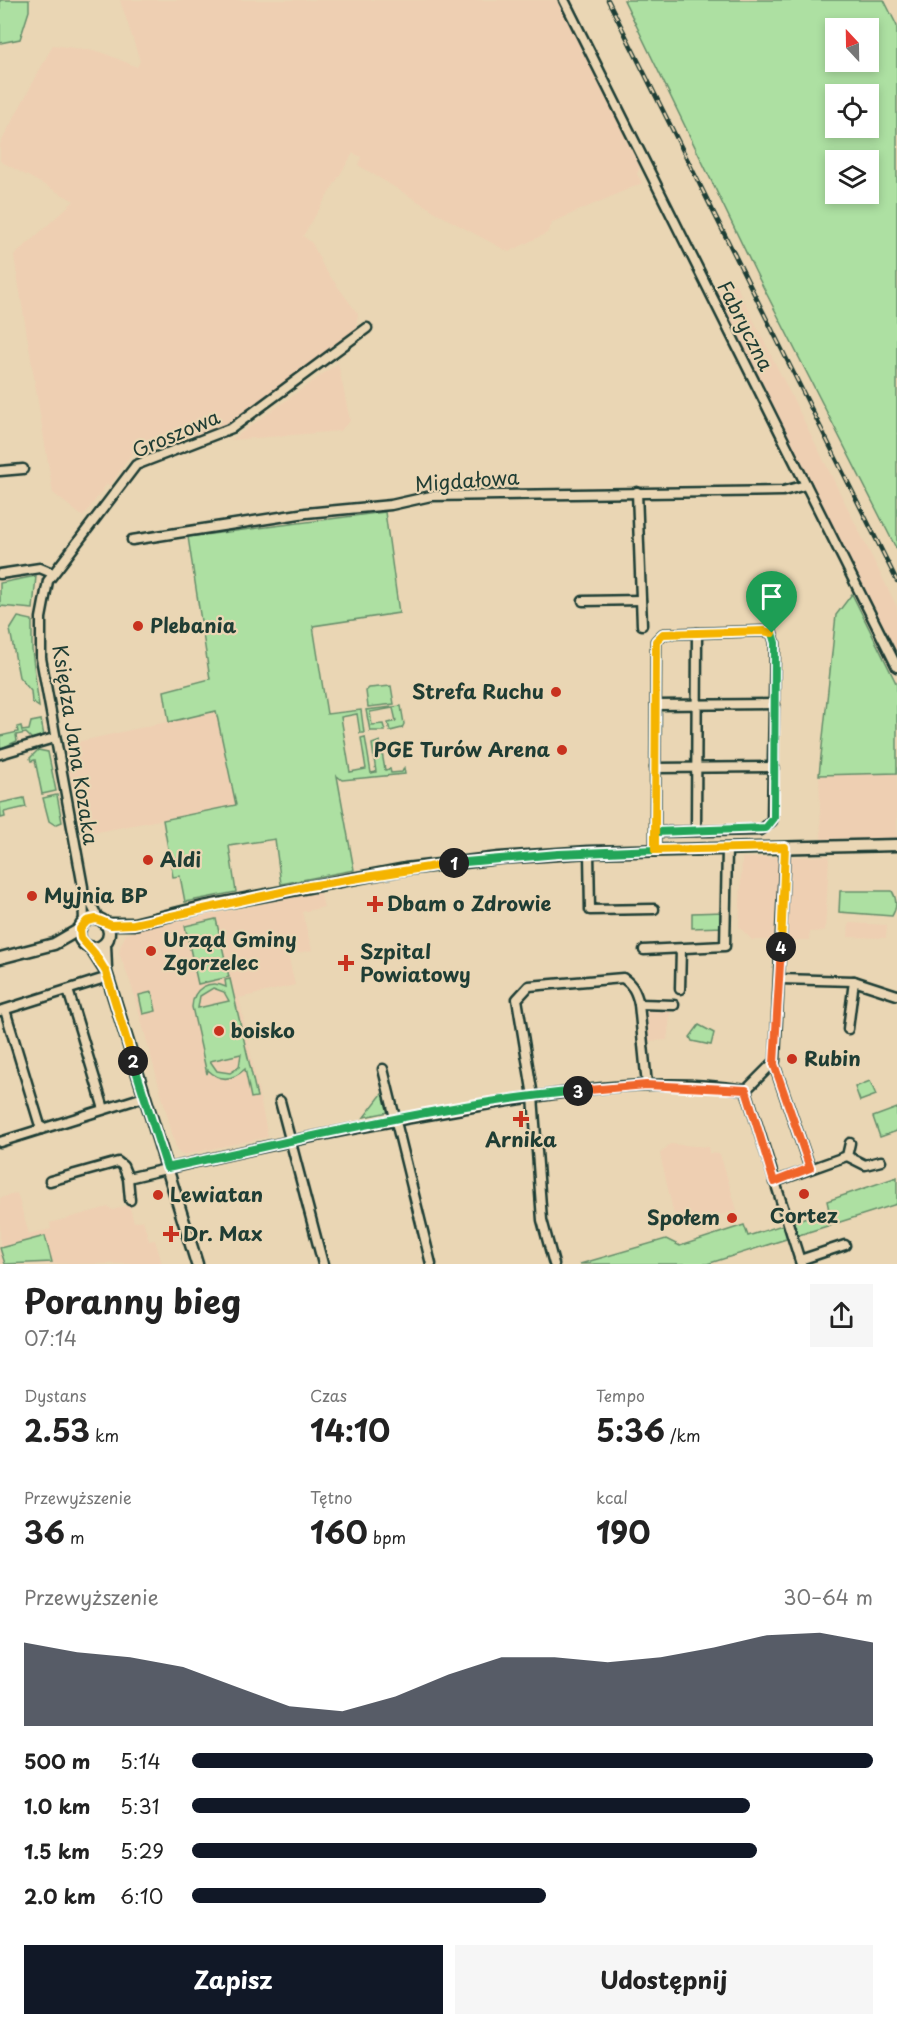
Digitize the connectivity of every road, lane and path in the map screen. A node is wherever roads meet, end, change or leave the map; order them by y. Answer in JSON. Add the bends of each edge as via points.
{"nodes":[{"id":1,"x":564,"y":0,"type":"edge"},
{"id":2,"x":367,"y":328,"type":"dead end"},
{"id":3,"x":23,"y":469,"type":"dead end"},
{"id":4,"x":0,"y":471,"type":"edge"},
{"id":5,"x":806,"y":485,"type":"junction"},
{"id":6,"x":637,"y":492,"type":"junction"},
{"id":7,"x":132,"y":540,"type":"dead end"},
{"id":8,"x":52,"y":573,"type":"junction"},
{"id":9,"x":0,"y":574,"type":"edge"},
{"id":10,"x":641,"y":600,"type":"junction"},
{"id":11,"x":583,"y":601,"type":"dead end"},
{"id":12,"x":642,"y":625,"type":"dead end"},
{"id":13,"x":697,"y":633,"type":"junction"},
{"id":14,"x":897,"y":667,"type":"edge"},
{"id":15,"x":775,"y":704,"type":"junction"},
{"id":16,"x":656,"y":705,"type":"junction"},
{"id":17,"x":696,"y":705,"type":"junction"},
{"id":18,"x":54,"y":738,"type":"junction"},
{"id":19,"x":0,"y":754,"type":"edge"},
{"id":20,"x":696,"y":767,"type":"junction"},
{"id":21,"x":774,"y":767,"type":"junction"},
{"id":22,"x":656,"y":768,"type":"junction"},
{"id":23,"x":696,"y":831,"type":"junction"},
{"id":24,"x":655,"y":832,"type":"junction"},
{"id":25,"x":897,"y":845,"type":"edge"},
{"id":26,"x":785,"y":847,"type":"junction"},
{"id":27,"x":727,"y":849,"type":"junction"},
{"id":28,"x":655,"y":850,"type":"junction"},
{"id":29,"x":589,"y":852,"type":"junction"},
{"id":30,"x":83,"y":887,"type":"junction"},
{"id":31,"x":654,"y":909,"type":"dead end"},
{"id":32,"x":102,"y":922,"type":"junction"},
{"id":33,"x":134,"y":924,"type":"junction"},
{"id":34,"x":82,"y":926,"type":"junction"},
{"id":35,"x":107,"y":941,"type":"junction"},
{"id":36,"x":54,"y":944,"type":"junction"},
{"id":37,"x":87,"y":945,"type":"junction"},
{"id":38,"x":681,"y":949,"type":"junction"},
{"id":39,"x":644,"y":950,"type":"dead end"},
{"id":40,"x":0,"y":958,"type":"edge"},
{"id":41,"x":107,"y":974,"type":"junction"},
{"id":42,"x":780,"y":979,"type":"junction"},
{"id":43,"x":854,"y":981,"type":"junction"},
{"id":44,"x":680,"y":989,"type":"dead end"},
{"id":45,"x":68,"y":990,"type":"junction"},
{"id":46,"x":897,"y":995,"type":"edge"},
{"id":47,"x":639,"y":1004,"type":"junction"},
{"id":48,"x":675,"y":1005,"type":"dead end"},
{"id":49,"x":3,"y":1011,"type":"edge"},
{"id":50,"x":848,"y":1029,"type":"dead end"},
{"id":51,"x":774,"y":1064,"type":"junction"},
{"id":52,"x":382,"y":1069,"type":"dead end"},
{"id":53,"x":646,"y":1085,"type":"junction"},
{"id":54,"x":746,"y":1090,"type":"junction"},
{"id":55,"x":533,"y":1096,"type":"junction"},
{"id":56,"x":144,"y":1097,"type":"junction"},
{"id":57,"x":280,"y":1101,"type":"dead end"},
{"id":58,"x":104,"y":1109,"type":"junction"},
{"id":59,"x":395,"y":1120,"type":"junction"},
{"id":60,"x":41,"y":1129,"type":"junction"},
{"id":61,"x":0,"y":1142,"type":"edge"},
{"id":62,"x":290,"y":1142,"type":"junction"},
{"id":63,"x":850,"y":1143,"type":"dead end"},
{"id":64,"x":847,"y":1156,"type":"junction"},
{"id":65,"x":881,"y":1161,"type":"dead end"},
{"id":66,"x":167,"y":1168,"type":"junction"},
{"id":67,"x":810,"y":1168,"type":"junction"},
{"id":68,"x":128,"y":1178,"type":"junction"},
{"id":69,"x":50,"y":1181,"type":"dead end"},
{"id":70,"x":774,"y":1182,"type":"junction"},
{"id":71,"x":130,"y":1200,"type":"dead end"},
{"id":72,"x":846,"y":1245,"type":"dead end"},
{"id":73,"x":800,"y":1262,"type":"edge"},
{"id":74,"x":197,"y":1264,"type":"edge"},
{"id":75,"x":323,"y":1264,"type":"edge"},
{"id":76,"x":431,"y":1264,"type":"edge"},
{"id":77,"x":554,"y":1264,"type":"edge"}],
"edges":[{"from":1,"to":5,"type":"street","name":"Fabryczna"},
{"from":2,"to":8,"type":"street","name":"Groszowa","via":[[232,428],[136,465]]},
{"from":3,"to":4,"type":"street"},
{"from":5,"to":6,"type":"street","name":"Migdałowa","via":[[783,491]]},
{"from":5,"to":14,"type":"street","name":"Fabryczna"},
{"from":6,"to":7,"type":"street","name":"Migdałowa","via":[[431,496],[391,505],[306,513]]},
{"from":6,"to":10,"type":"street"},
{"from":8,"to":9,"type":"street","via":[[40,568]]},
{"from":8,"to":18,"type":"street","name":"Księdza Jana Kozaka","via":[[41,618],[41,658]]},
{"from":10,"to":11,"type":"street"},
{"from":10,"to":12,"type":"street"},
{"from":13,"to":15,"type":"street","via":[[772,633]]},
{"from":13,"to":16,"type":"street","via":[[663,634],[656,644]]},
{"from":13,"to":17,"type":"street"},
{"from":15,"to":17,"type":"street"},
{"from":15,"to":21,"type":"street"},
{"from":16,"to":17,"type":"street"},
{"from":16,"to":22,"type":"street"},
{"from":17,"to":20,"type":"street"},
{"from":18,"to":19,"type":"street"},
{"from":18,"to":30,"type":"street","name":"Księdza Jana Kozaka"},
{"from":20,"to":21,"type":"street"},
{"from":20,"to":22,"type":"street"},
{"from":20,"to":23,"type":"street"},
{"from":21,"to":23,"type":"street","via":[[774,818],[768,826],[761,830]]},
{"from":22,"to":24,"type":"street"},
{"from":23,"to":24,"type":"street"},
{"from":24,"to":28,"type":"street"},
{"from":25,"to":26,"type":"main road"},
{"from":26,"to":27,"type":"main road"},
{"from":26,"to":42,"type":"street"},
{"from":27,"to":28,"type":"main road"},
{"from":27,"to":38,"type":"street","via":[[725,946]]},
{"from":28,"to":29,"type":"main road"},
{"from":29,"to":31,"type":"street","via":[[590,910]]},
{"from":29,"to":33,"type":"main road","via":[[405,869]]},
{"from":30,"to":32,"type":"street","name":"Księdza Jana Kozaka"},
{"from":30,"to":34,"type":"street","name":"Księdza Jana Kozaka"},
{"from":32,"to":33,"type":"main road"},
{"from":32,"to":34,"type":"main road","via":[[93,919]]},
{"from":32,"to":35,"type":"main road"},
{"from":33,"to":35,"type":"main road"},
{"from":34,"to":36,"type":"main road"},
{"from":34,"to":37,"type":"main road"},
{"from":35,"to":37,"type":"main road","via":[[98,948]]},
{"from":35,"to":41,"type":"main road"},
{"from":36,"to":37,"type":"main road"},
{"from":36,"to":40,"type":"main road"},
{"from":37,"to":41,"type":"main road"},
{"from":38,"to":39,"type":"street"},
{"from":38,"to":44,"type":"street"},
{"from":41,"to":45,"type":"street"},
{"from":41,"to":56,"type":"main road"},
{"from":42,"to":43,"type":"street"},
{"from":42,"to":51,"type":"street"},
{"from":43,"to":46,"type":"street"},
{"from":43,"to":50,"type":"street"},
{"from":45,"to":49,"type":"street"},
{"from":45,"to":58,"type":"street"},
{"from":47,"to":48,"type":"street"},
{"from":47,"to":53,"type":"street"},
{"from":47,"to":55,"type":"street","via":[[633,987],[623,978],[530,986],[522,990],[517,999]]},
{"from":49,"to":60,"type":"street"},
{"from":51,"to":54,"type":"street"},
{"from":51,"to":67,"type":"street"},
{"from":52,"to":59,"type":"street"},
{"from":53,"to":54,"type":"street"},
{"from":53,"to":55,"type":"street"},
{"from":54,"to":70,"type":"street"},
{"from":55,"to":59,"type":"street"},
{"from":55,"to":77,"type":"street","via":[[542,1220]]},
{"from":56,"to":58,"type":"street"},
{"from":56,"to":66,"type":"main road"},
{"from":57,"to":62,"type":"street"},
{"from":58,"to":60,"type":"street"},
{"from":59,"to":62,"type":"street"},
{"from":59,"to":76,"type":"street"},
{"from":60,"to":61,"type":"street"},
{"from":62,"to":66,"type":"street"},
{"from":62,"to":75,"type":"street"},
{"from":63,"to":64,"type":"street"},
{"from":64,"to":65,"type":"street","via":[[865,1166]]},
{"from":64,"to":67,"type":"street"},
{"from":66,"to":68,"type":"street"},
{"from":66,"to":74,"type":"main road"},
{"from":67,"to":70,"type":"street"},
{"from":68,"to":69,"type":"street","via":[[118,1161]]},
{"from":68,"to":71,"type":"street"},
{"from":70,"to":73,"type":"street"},
{"from":72,"to":73,"type":"street"}]}
